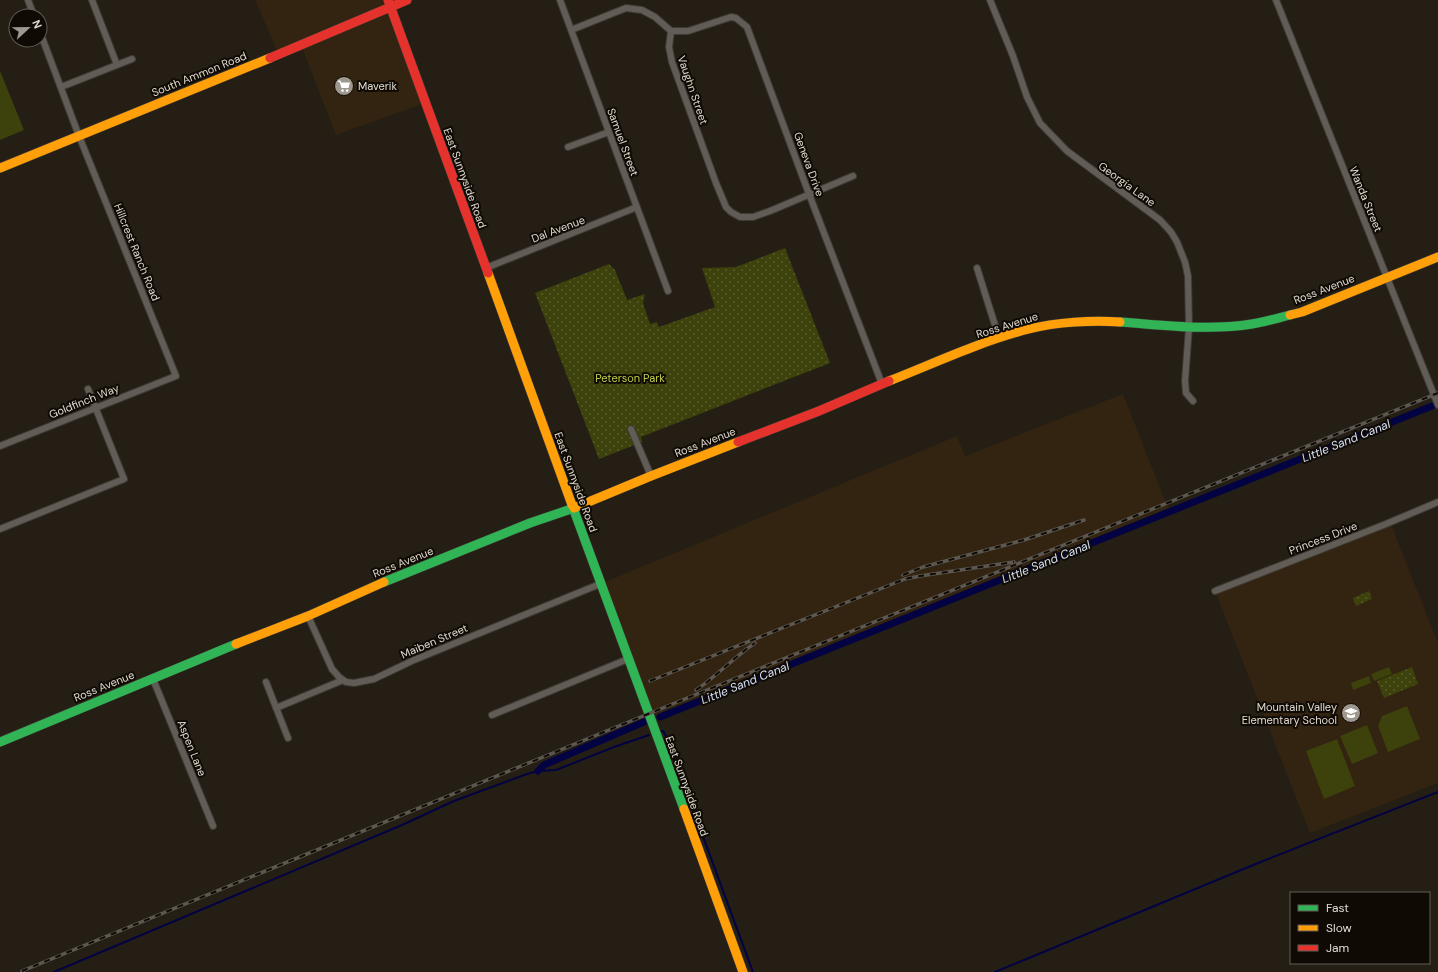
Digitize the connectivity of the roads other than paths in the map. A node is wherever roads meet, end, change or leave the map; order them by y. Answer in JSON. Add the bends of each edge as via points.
{"nodes":[{"id":1,"x":92,"y":0,"type":"edge"},
{"id":2,"x":407,"y":0,"type":"edge"},
{"id":3,"x":560,"y":0,"type":"edge"},
{"id":4,"x":990,"y":0,"type":"edge"},
{"id":5,"x":1276,"y":0,"type":"edge"},
{"id":6,"x":389,"y":3,"type":"edge"},
{"id":7,"x":571,"y":30,"type":"junction"},
{"id":8,"x":671,"y":31,"type":"junction"},
{"id":9,"x":46,"y":48,"type":"edge"},
{"id":10,"x":132,"y":59,"type":"dead end"},
{"id":11,"x":117,"y":65,"type":"junction"},
{"id":12,"x":61,"y":87,"type":"junction"},
{"id":13,"x":609,"y":132,"type":"junction"},
{"id":14,"x":79,"y":136,"type":"junction"},
{"id":15,"x":568,"y":147,"type":"dead end"},
{"id":16,"x":0,"y":168,"type":"edge"},
{"id":17,"x":854,"y":176,"type":"dead end"},
{"id":18,"x":809,"y":194,"type":"junction"},
{"id":19,"x":637,"y":207,"type":"junction"},
{"id":20,"x":1438,"y":258,"type":"edge"},
{"id":21,"x":486,"y":268,"type":"junction"},
{"id":22,"x":976,"y":268,"type":"dead end"},
{"id":23,"x":1387,"y":278,"type":"junction"},
{"id":24,"x":668,"y":291,"type":"dead end"},
{"id":25,"x":1189,"y":327,"type":"junction"},
{"id":26,"x":999,"y":338,"type":"junction"},
{"id":27,"x":176,"y":376,"type":"joint"},
{"id":28,"x":882,"y":384,"type":"junction"},
{"id":29,"x":88,"y":389,"type":"dead end"},
{"id":30,"x":1193,"y":401,"type":"dead end"},
{"id":31,"x":1438,"y":405,"type":"edge"},
{"id":32,"x":95,"y":408,"type":"junction"},
{"id":33,"x":631,"y":429,"type":"dead end"},
{"id":34,"x":0,"y":446,"type":"edge"},
{"id":35,"x":651,"y":476,"type":"junction"},
{"id":36,"x":1438,"y":502,"type":"edge"},
{"id":37,"x":573,"y":509,"type":"junction"},
{"id":38,"x":0,"y":529,"type":"edge"},
{"id":39,"x":600,"y":584,"type":"junction"},
{"id":40,"x":1215,"y":591,"type":"dead end"},
{"id":41,"x":308,"y":616,"type":"junction"},
{"id":42,"x":628,"y":659,"type":"junction"},
{"id":43,"x":153,"y":679,"type":"junction"},
{"id":44,"x":343,"y":680,"type":"junction"},
{"id":45,"x":266,"y":682,"type":"dead end"},
{"id":46,"x":276,"y":708,"type":"junction"},
{"id":47,"x":492,"y":715,"type":"dead end"},
{"id":48,"x":288,"y":738,"type":"dead end"},
{"id":49,"x":0,"y":742,"type":"edge"},
{"id":50,"x":213,"y":826,"type":"dead end"},
{"id":51,"x":743,"y":972,"type":"edge"}],
"edges":[{"from":1,"to":11,"type":"street"},
{"from":2,"to":6,"type":"street","name":"South Ammon Road"},
{"from":3,"to":7,"type":"street","name":"Samuel Street"},
{"from":4,"to":25,"type":"street","name":"Georgia Lane","via":[[1027,97],[1040,123],[1067,151],[1160,220],[1171,232],[1185,262],[1188,276]]},
{"from":5,"to":23,"type":"street","name":"Wanda Street"},
{"from":6,"to":14,"type":"street","name":"South Ammon Road","via":[[284,52]]},
{"from":6,"to":21,"type":"street","name":"East Sunnyside Road"},
{"from":7,"to":8,"type":"street","via":[[626,8],[642,10]]},
{"from":7,"to":13,"type":"street","name":"Samuel Street"},
{"from":8,"to":18,"type":"street","name":"Geneva Drive","via":[[688,31],[731,17],[748,27]]},
{"from":8,"to":18,"type":"street","name":"Vaughn Street","via":[[669,47],[672,62],[726,207],[740,216],[753,217]]},
{"from":9,"to":12,"type":"street","name":"Hillcrest Ranch Road"},
{"from":10,"to":11,"type":"street"},
{"from":11,"to":12,"type":"street"},
{"from":12,"to":14,"type":"street","name":"Hillcrest Ranch Road"},
{"from":13,"to":15,"type":"street"},
{"from":13,"to":19,"type":"street","name":"Samuel Street"},
{"from":14,"to":16,"type":"street","name":"South Ammon Road"},
{"from":14,"to":27,"type":"street","name":"Hillcrest Ranch Road"},
{"from":17,"to":18,"type":"street"},
{"from":18,"to":28,"type":"street","name":"Geneva Drive"},
{"from":19,"to":21,"type":"street","name":"Dal Avenue"},
{"from":19,"to":24,"type":"street","name":"Samuel Street"},
{"from":20,"to":23,"type":"street","name":"Ross Avenue"},
{"from":21,"to":37,"type":"street","name":"East Sunnyside Road"},
{"from":22,"to":26,"type":"street"},
{"from":23,"to":25,"type":"street","name":"Ross Avenue","via":[[1302,312],[1279,318],[1223,327]]},
{"from":23,"to":31,"type":"street","name":"Wanda Street"},
{"from":25,"to":26,"type":"street","name":"Ross Avenue","via":[[1106,321],[1030,329]]},
{"from":25,"to":30,"type":"street","name":"Georgia Lane","via":[[1185,381],[1186,393]]},
{"from":26,"to":28,"type":"street","name":"Ross Avenue"},
{"from":27,"to":32,"type":"street","name":"Goldfinch Way"},
{"from":28,"to":35,"type":"street","name":"Ross Avenue"},
{"from":29,"to":32,"type":"street"},
{"from":32,"to":34,"type":"street","name":"Goldfinch Way"},
{"from":32,"to":38,"type":"street","via":[[124,479]]},
{"from":33,"to":35,"type":"street"},
{"from":35,"to":37,"type":"street","name":"Ross Avenue"},
{"from":36,"to":40,"type":"street","name":"Princess Drive"},
{"from":37,"to":39,"type":"street","name":"East Sunnyside Road"},
{"from":37,"to":41,"type":"street","name":"Ross Avenue","via":[[530,523],[396,577]]},
{"from":39,"to":42,"type":"street","name":"East Sunnyside Road"},
{"from":39,"to":44,"type":"street","name":"Maiben Street","via":[[414,660],[374,679],[354,682]]},
{"from":41,"to":43,"type":"street","name":"Ross Avenue"},
{"from":41,"to":44,"type":"street","via":[[332,670]]},
{"from":42,"to":47,"type":"street"},
{"from":42,"to":51,"type":"street","name":"East Sunnyside Road"},
{"from":43,"to":49,"type":"street","name":"Ross Avenue"},
{"from":43,"to":50,"type":"street","name":"Aspen Lane"},
{"from":44,"to":46,"type":"street"},
{"from":45,"to":46,"type":"street"},
{"from":46,"to":48,"type":"street"}]}
